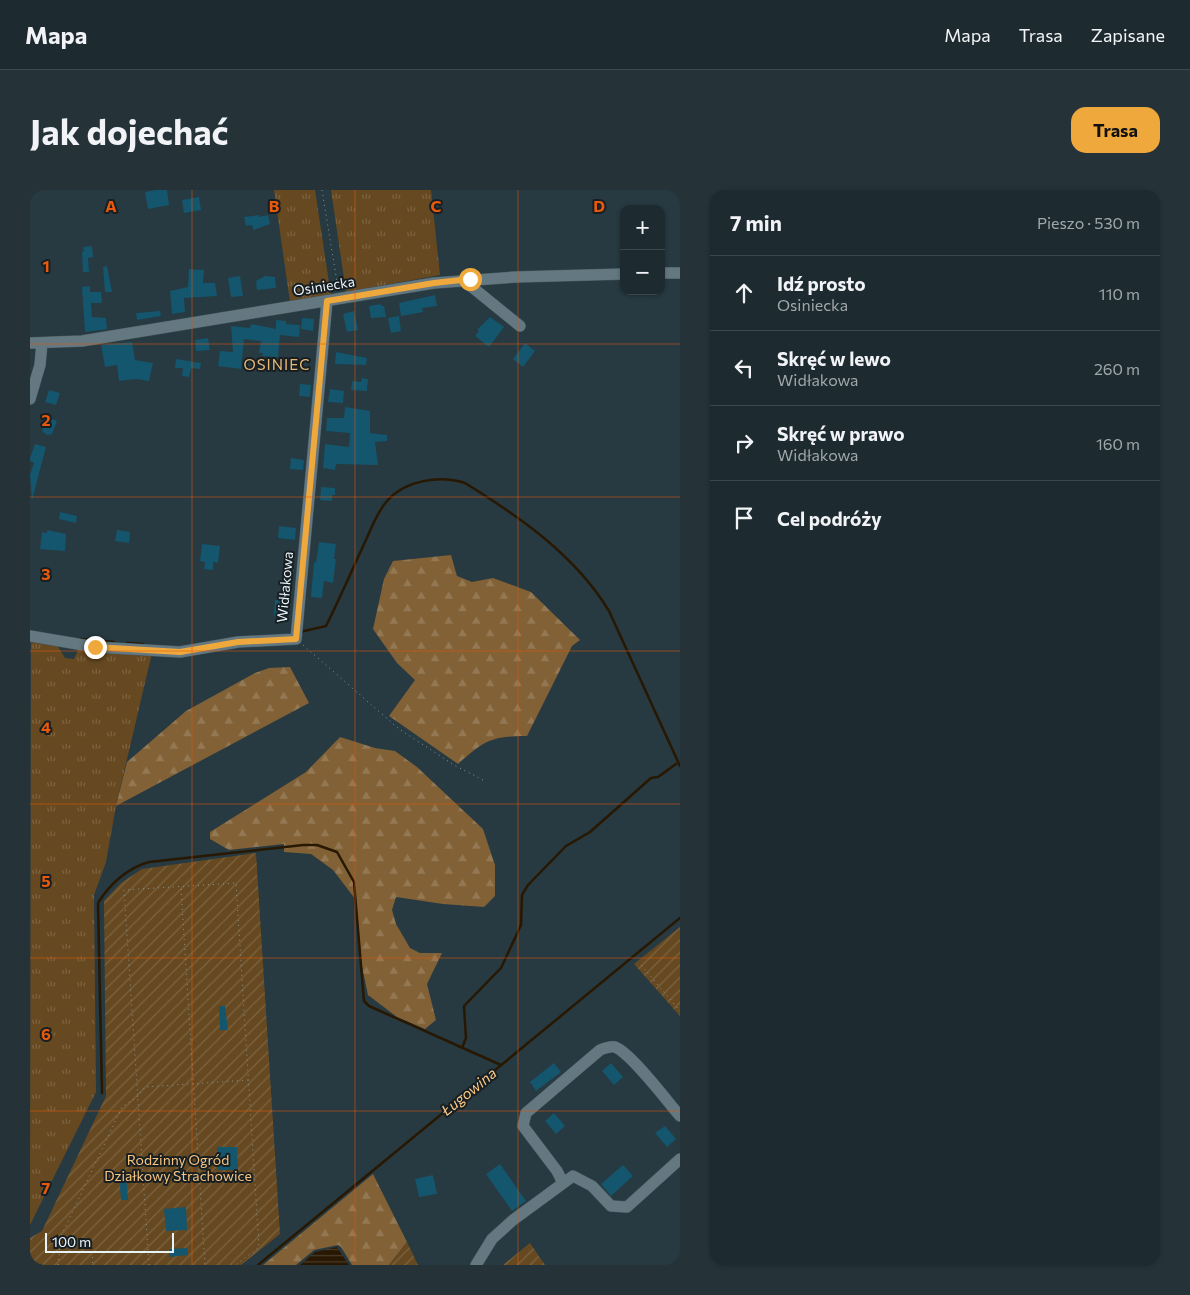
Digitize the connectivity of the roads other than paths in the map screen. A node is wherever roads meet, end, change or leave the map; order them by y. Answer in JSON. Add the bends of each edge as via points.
{"nodes":[{"id":1,"x":665,"y":273,"type":"edge"},
{"id":2,"x":680,"y":273,"type":"edge"},
{"id":3,"x":620,"y":274,"type":"edge"},
{"id":4,"x":470,"y":279,"type":"junction"},
{"id":5,"x":327,"y":301,"type":"junction"},
{"id":6,"x":520,"y":326,"type":"dead end"},
{"id":7,"x":36,"y":343,"type":"edge"},
{"id":8,"x":30,"y":399,"type":"edge"},
{"id":9,"x":30,"y":636,"type":"edge"},
{"id":10,"x":680,"y":1116,"type":"edge"},
{"id":11,"x":680,"y":1159,"type":"edge"},
{"id":12,"x":563,"y":1183,"type":"junction"},
{"id":13,"x":476,"y":1265,"type":"edge"}],
"edges":[{"from":1,"to":2,"type":"street"},
{"from":3,"to":4,"type":"street","name":"Osiniecka"},
{"from":4,"to":5,"type":"street","name":"Osiniecka"},
{"from":4,"to":6,"type":"street","via":[[472,287]]},
{"from":5,"to":7,"type":"street","name":"Osiniecka","via":[[82,341]]},
{"from":5,"to":9,"type":"street","name":"Widłakowa","via":[[296,639],[238,642],[180,652],[95,647]]},
{"from":7,"to":8,"type":"street","via":[[40,365]]},
{"from":10,"to":12,"type":"street","via":[[628,1056],[610,1046],[600,1050],[526,1113],[524,1119],[523,1126]]},
{"from":11,"to":12,"type":"street","via":[[627,1207],[611,1206],[592,1186],[573,1176]]},
{"from":12,"to":13,"type":"street","via":[[513,1220],[492,1240]]}]}
